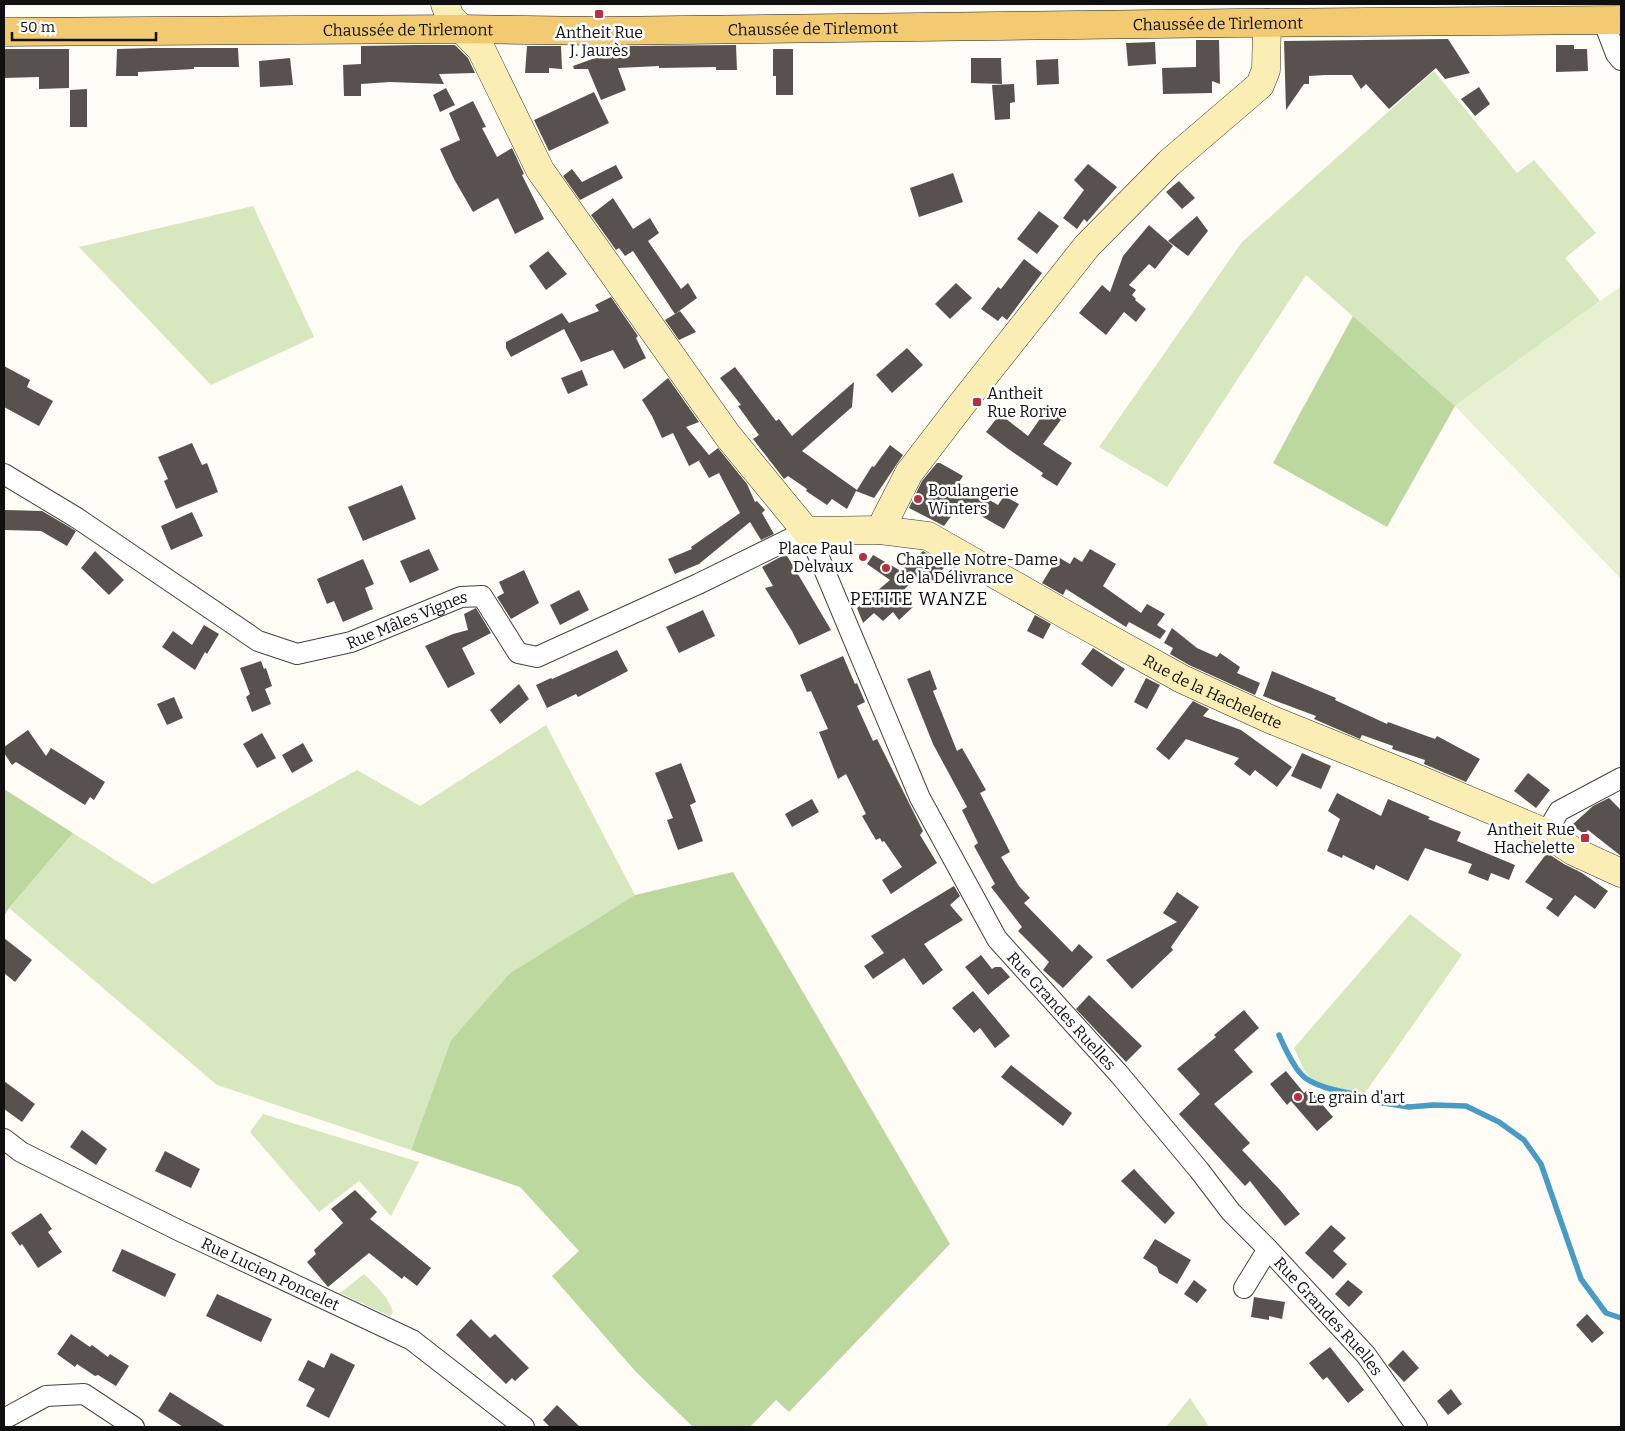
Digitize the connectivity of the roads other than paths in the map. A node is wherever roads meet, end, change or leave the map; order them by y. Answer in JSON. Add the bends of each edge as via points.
{"nodes":[{"id":1,"x":445,"y":4,"type":"edge"},
{"id":2,"x":1612,"y":20,"type":"edge"},
{"id":3,"x":1267,"y":23,"type":"junction"},
{"id":4,"x":461,"y":28,"type":"junction"},
{"id":5,"x":4,"y":32,"type":"edge"},
{"id":6,"x":1621,"y":60,"type":"edge"},
{"id":7,"x":4,"y":474,"type":"edge"},
{"id":8,"x":880,"y":530,"type":"junction"},
{"id":9,"x":806,"y":531,"type":"junction"},
{"id":10,"x":1621,"y":778,"type":"edge"},
{"id":11,"x":1546,"y":833,"type":"junction"},
{"id":12,"x":1621,"y":873,"type":"edge"},
{"id":13,"x":4,"y":1139,"type":"edge"},
{"id":14,"x":1268,"y":1248,"type":"junction"},
{"id":15,"x":1244,"y":1288,"type":"dead end"},
{"id":16,"x":4,"y":1419,"type":"edge"},
{"id":17,"x":134,"y":1427,"type":"edge"},
{"id":18,"x":524,"y":1427,"type":"edge"},
{"id":19,"x":1417,"y":1427,"type":"edge"}],
"edges":[{"from":1,"to":4,"type":"street","via":[[450,17]]},
{"from":2,"to":3,"type":"main road","name":"Chaussée de Tirlemont"},
{"from":2,"to":6,"type":"street","via":[[1616,54]]},
{"from":3,"to":4,"type":"main road","name":"Chaussée de Tirlemont","via":[[600,31]]},
{"from":3,"to":8,"type":"street","via":[[1266,70],[1260,85],[1169,163],[1087,246],[909,474]]},
{"from":4,"to":5,"type":"main road","name":"Chaussée de Tirlemont"},
{"from":4,"to":9,"type":"street","via":[[481,49],[540,170],[728,436]]},
{"from":7,"to":9,"type":"street","name":"Rue Mâles Vignes","via":[[77,518],[258,641],[297,654],[352,642],[461,597],[482,596],[518,653],[537,657]]},
{"from":8,"to":9,"type":"street","name":"Rue de la Hachelette"},
{"from":8,"to":11,"type":"street","name":"Rue de la Hachelette","via":[[928,536],[1182,679],[1272,720]]},
{"from":9,"to":14,"type":"street","name":"Rue Grandes Ruelles","via":[[920,798],[997,939],[1119,1074],[1231,1212]]},
{"from":10,"to":11,"type":"street","via":[[1559,810]]},
{"from":11,"to":12,"type":"street","name":"Rue de la Hachelette","via":[[1573,851]]},
{"from":13,"to":18,"type":"street","name":"Rue Lucien Poncelet","via":[[21,1152],[180,1231],[412,1340]]},
{"from":14,"to":15,"type":"street"},
{"from":14,"to":19,"type":"street","name":"Rue Grandes Ruelles","via":[[1366,1354]]},
{"from":16,"to":17,"type":"street","via":[[46,1396],[84,1394]]}]}
